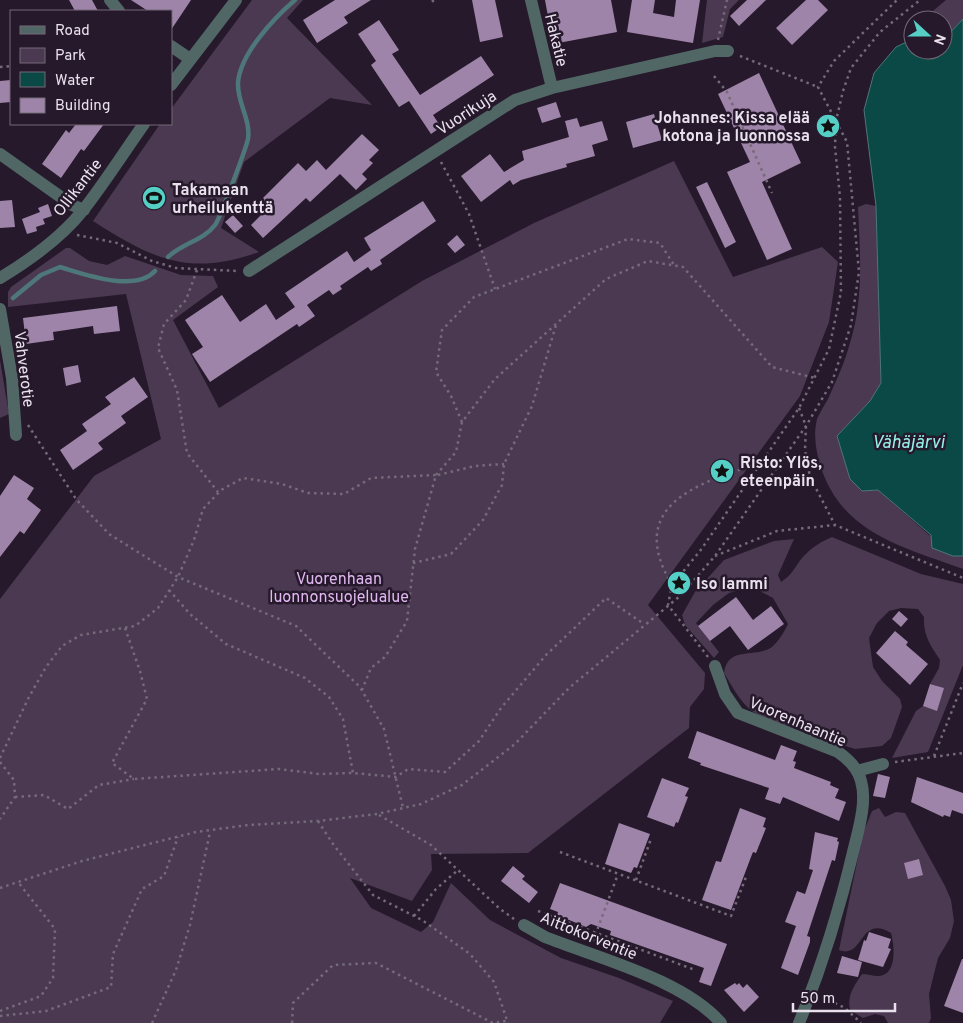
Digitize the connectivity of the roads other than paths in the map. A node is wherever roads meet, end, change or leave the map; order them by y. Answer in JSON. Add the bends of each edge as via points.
{"nodes":[{"id":1,"x":110,"y":0,"type":"edge"},
{"id":2,"x":236,"y":0,"type":"edge"},
{"id":3,"x":531,"y":0,"type":"edge"},
{"id":4,"x":118,"y":10,"type":"edge"},
{"id":5,"x":172,"y":47,"type":"edge"},
{"id":6,"x":722,"y":51,"type":"road end"},
{"id":7,"x":190,"y":59,"type":"junction"},
{"id":8,"x":172,"y":84,"type":"edge"},
{"id":9,"x":552,"y":88,"type":"junction"},
{"id":10,"x":143,"y":125,"type":"edge"},
{"id":11,"x":0,"y":154,"type":"edge"},
{"id":12,"x":84,"y":210,"type":"junction"},
{"id":13,"x":249,"y":271,"type":"road end"},
{"id":14,"x":0,"y":278,"type":"edge"},
{"id":15,"x":0,"y":308,"type":"edge"},
{"id":16,"x":16,"y":435,"type":"dead end"},
{"id":17,"x":715,"y":666,"type":"road end"},
{"id":18,"x":883,"y":764,"type":"road end"},
{"id":19,"x":857,"y":771,"type":"junction"},
{"id":20,"x":524,"y":925,"type":"road end"},
{"id":21,"x":721,"y":1023,"type":"edge"},
{"id":22,"x":799,"y":1023,"type":"edge"}],
"edges":[{"from":1,"to":4,"type":"street"},
{"from":2,"to":7,"type":"street"},
{"from":3,"to":9,"type":"street","name":"Hakatie"},
{"from":5,"to":7,"type":"street"},
{"from":6,"to":9,"type":"street","name":"Vuorikuja"},
{"from":7,"to":8,"type":"street"},
{"from":9,"to":13,"type":"street","name":"Vuorikuja","via":[[515,100]]},
{"from":10,"to":12,"type":"street","name":"Ollikantie"},
{"from":11,"to":12,"type":"street"},
{"from":12,"to":14,"type":"street","name":"Ollikantie","via":[[68,227]]},
{"from":15,"to":16,"type":"street","name":"Vahverotie","via":[[12,378]]},
{"from":17,"to":19,"type":"street","name":"Vuorenhaantie","via":[[725,694],[738,713],[838,752]]},
{"from":18,"to":19,"type":"street"},
{"from":19,"to":22,"type":"street","via":[[863,787],[861,810],[845,889]]},
{"from":20,"to":21,"type":"street","name":"Aittokorventie","via":[[545,937],[679,990],[706,1007]]}]}
